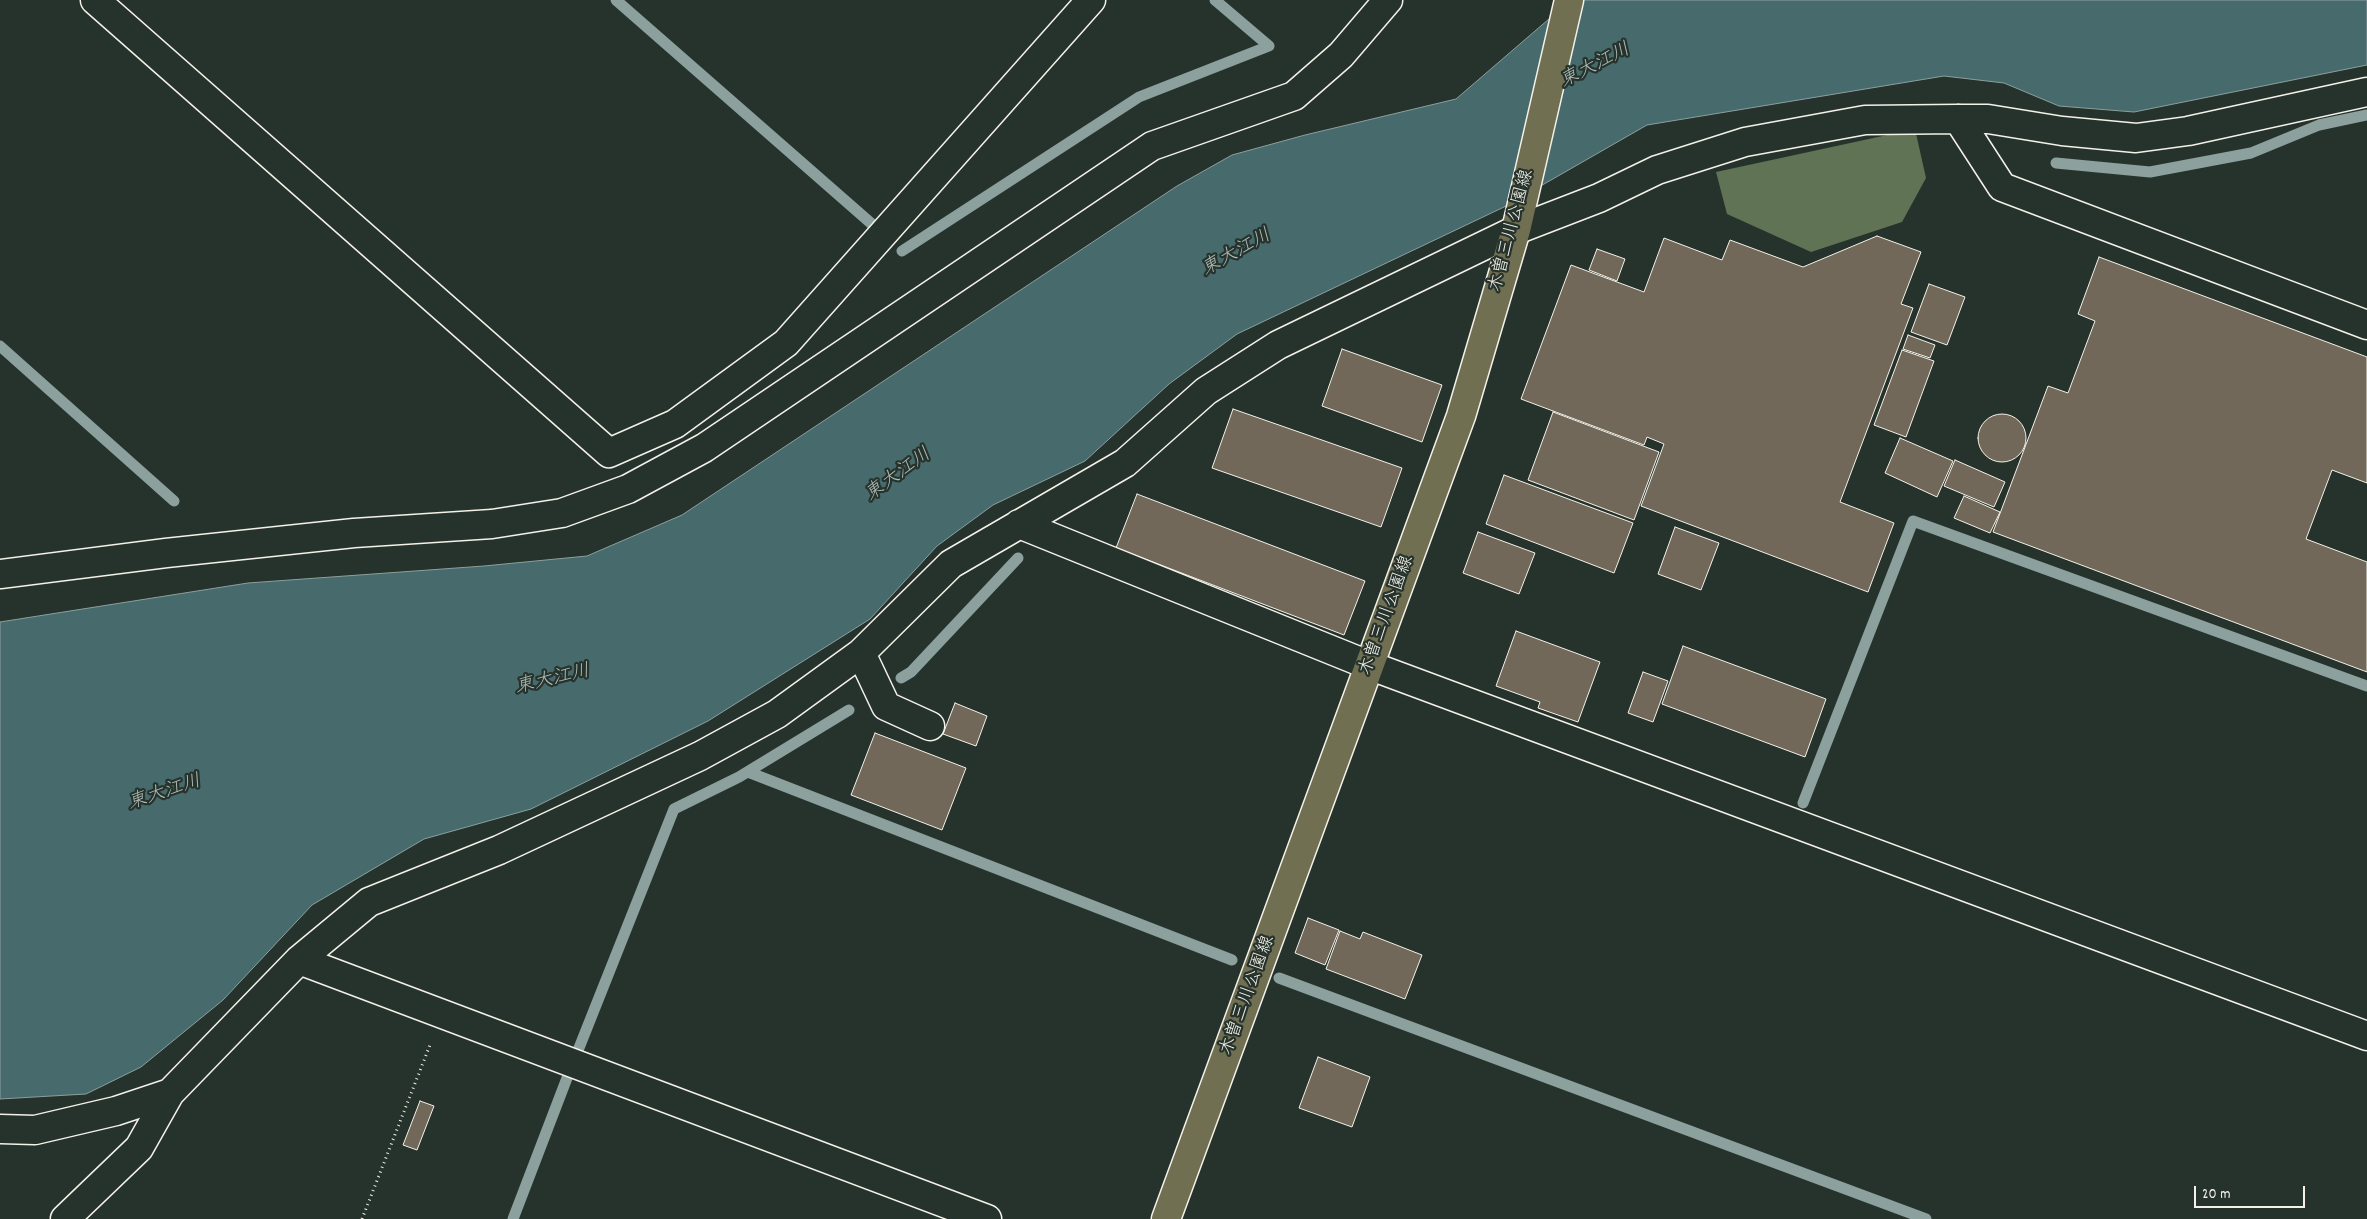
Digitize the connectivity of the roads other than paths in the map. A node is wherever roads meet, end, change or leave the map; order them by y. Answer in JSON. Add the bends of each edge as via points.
{"nodes":[{"id":1,"x":95,"y":0,"type":"edge"},
{"id":2,"x":1091,"y":0,"type":"edge"},
{"id":3,"x":1388,"y":0,"type":"edge"},
{"id":4,"x":1569,"y":0,"type":"edge"},
{"id":5,"x":2367,"y":92,"type":"edge"},
{"id":6,"x":1958,"y":119,"type":"junction"},
{"id":7,"x":1516,"y":230,"type":"junction"},
{"id":8,"x":2367,"y":325,"type":"edge"},
{"id":9,"x":1019,"y":524,"type":"junction"},
{"id":10,"x":0,"y":574,"type":"edge"},
{"id":11,"x":861,"y":653,"type":"junction"},
{"id":12,"x":1371,"y":666,"type":"junction"},
{"id":13,"x":930,"y":726,"type":"dead end"},
{"id":14,"x":299,"y":960,"type":"junction"},
{"id":15,"x":2367,"y":1036,"type":"edge"},
{"id":16,"x":170,"y":1093,"type":"junction"},
{"id":17,"x":0,"y":1130,"type":"edge"},
{"id":18,"x":65,"y":1219,"type":"edge"},
{"id":19,"x":987,"y":1219,"type":"edge"},
{"id":20,"x":1166,"y":1219,"type":"edge"}],
"edges":[{"from":1,"to":2,"type":"street","via":[[609,453],[675,424],[786,343]]},
{"from":3,"to":10,"type":"street","via":[[1341,55],[1294,96],[1152,146],[704,448],[628,489],[562,513],[492,524],[354,533],[166,552]]},
{"from":4,"to":7,"type":"main road","name":"木曽三川公園線"},
{"from":5,"to":6,"type":"street","via":[[2136,138],[1988,119]]},
{"from":6,"to":7,"type":"street","via":[[1865,120],[1745,142],[1658,170],[1599,198]]},
{"from":6,"to":8,"type":"street","via":[[2002,187]]},
{"from":7,"to":9,"type":"street","via":[[1278,345],[1206,391],[1125,463]]},
{"from":7,"to":12,"type":"main road","name":"木曽三川公園線","via":[[1461,416]]},
{"from":9,"to":11,"type":"street","via":[[951,564]]},
{"from":9,"to":12,"type":"street"},
{"from":11,"to":13,"type":"street","via":[[886,706]]},
{"from":11,"to":14,"type":"street","via":[[777,714],[700,756],[499,850],[369,902]]},
{"from":12,"to":15,"type":"street"},
{"from":12,"to":20,"type":"main road","name":"木曽三川公園線"},
{"from":14,"to":16,"type":"street"},
{"from":14,"to":19,"type":"street"},
{"from":16,"to":17,"type":"street","via":[[116,1111],[35,1130]]},
{"from":16,"to":18,"type":"street","via":[[139,1148]]}]}
